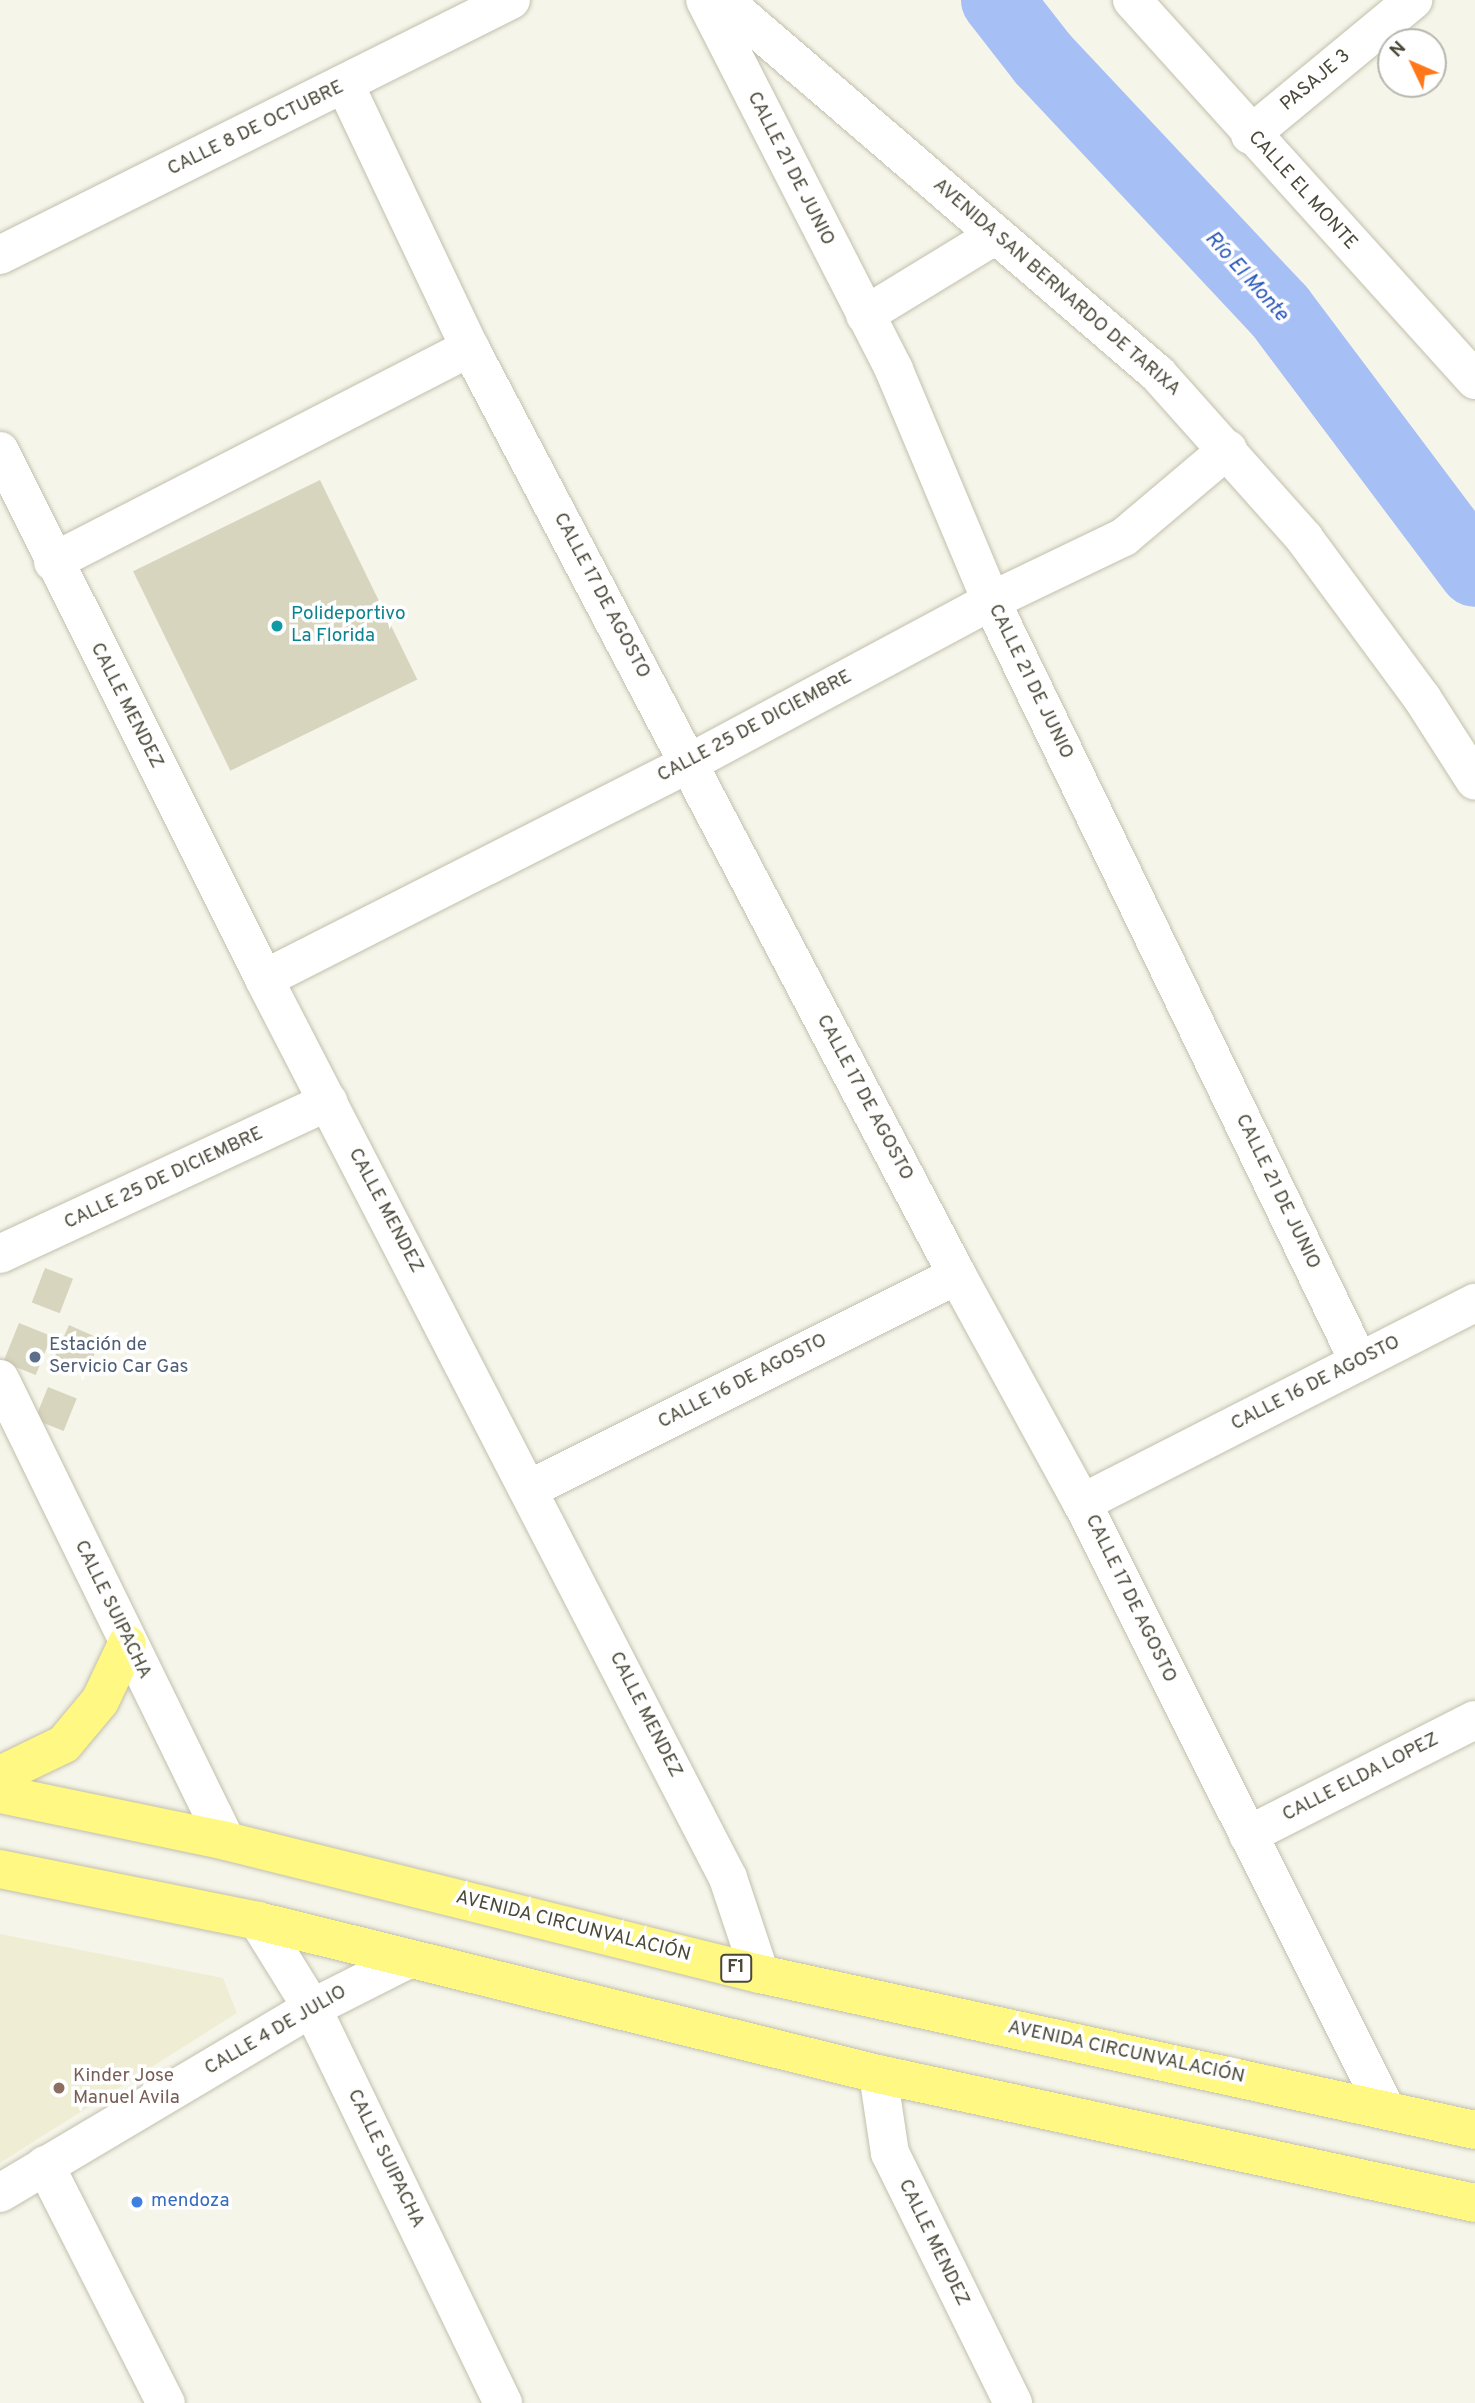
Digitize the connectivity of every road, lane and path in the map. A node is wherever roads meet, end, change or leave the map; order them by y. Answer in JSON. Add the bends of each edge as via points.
{"nodes":[{"id":1,"x":511,"y":0,"type":"edge"},
{"id":2,"x":705,"y":0,"type":"edge"},
{"id":3,"x":723,"y":0,"type":"edge"},
{"id":4,"x":1132,"y":0,"type":"edge"},
{"id":5,"x":1413,"y":0,"type":"edge"},
{"id":6,"x":345,"y":85,"type":"junction"},
{"id":7,"x":1250,"y":135,"type":"junction"},
{"id":8,"x":996,"y":235,"type":"junction"},
{"id":9,"x":0,"y":255,"type":"edge"},
{"id":10,"x":865,"y":315,"type":"junction"},
{"id":11,"x":470,"y":348,"type":"junction"},
{"id":12,"x":1475,"y":380,"type":"edge"},
{"id":13,"x":1228,"y":449,"type":"junction"},
{"id":14,"x":0,"y":451,"type":"edge"},
{"id":15,"x":53,"y":562,"type":"junction"},
{"id":16,"x":991,"y":601,"type":"junction"},
{"id":17,"x":689,"y":763,"type":"junction"},
{"id":18,"x":1475,"y":781,"type":"edge"},
{"id":19,"x":264,"y":979,"type":"junction"},
{"id":20,"x":328,"y":1102,"type":"junction"},
{"id":21,"x":0,"y":1254,"type":"edge"},
{"id":22,"x":957,"y":1275,"type":"junction"},
{"id":23,"x":1475,"y":1303,"type":"edge"},
{"id":24,"x":1359,"y":1362,"type":"junction"},
{"id":25,"x":0,"y":1379,"type":"edge"},
{"id":26,"x":530,"y":1489,"type":"junction"},
{"id":27,"x":1082,"y":1503,"type":"junction"},
{"id":28,"x":127,"y":1644,"type":"junction"},
{"id":29,"x":1475,"y":1720,"type":"edge"},
{"id":30,"x":0,"y":1775,"type":"edge"},
{"id":31,"x":0,"y":1794,"type":"edge"},
{"id":32,"x":1248,"y":1835,"type":"junction"},
{"id":33,"x":226,"y":1841,"type":"junction"},
{"id":34,"x":0,"y":1869,"type":"edge"},
{"id":35,"x":258,"y":1921,"type":"junction"},
{"id":36,"x":409,"y":1959,"type":"junction"},
{"id":37,"x":760,"y":1974,"type":"junction"},
{"id":38,"x":312,"y":2008,"type":"junction"},
{"id":39,"x":878,"y":2074,"type":"junction"},
{"id":40,"x":1386,"y":2109,"type":"junction"},
{"id":41,"x":1475,"y":2130,"type":"edge"},
{"id":42,"x":46,"y":2165,"type":"junction"},
{"id":43,"x":0,"y":2193,"type":"edge"},
{"id":44,"x":1475,"y":2203,"type":"edge"},
{"id":45,"x":166,"y":2403,"type":"edge"},
{"id":46,"x":503,"y":2403,"type":"edge"},
{"id":47,"x":1013,"y":2403,"type":"edge"}],
"edges":[{"from":1,"to":6,"type":"street","name":"CALLE 8 DE OCTUBRE"},
{"from":2,"to":10,"type":"street","name":"CALLE 21 DE JUNIO"},
{"from":3,"to":8,"type":"street","name":"AVENIDA SAN BERNARDO DE TARIXA"},
{"from":4,"to":7,"type":"street","name":"CALLE EL MONTE"},
{"from":5,"to":7,"type":"street","name":"PASAJE 3"},
{"from":6,"to":9,"type":"street","name":"CALLE 8 DE OCTUBRE"},
{"from":6,"to":11,"type":"street","name":"CALLE 17 DE AGOSTO"},
{"from":7,"to":12,"type":"street","name":"CALLE EL MONTE"},
{"from":8,"to":10,"type":"street"},
{"from":8,"to":13,"type":"street","name":"AVENIDA SAN BERNARDO DE TARIXA","via":[[1158,374]]},
{"from":10,"to":16,"type":"street","name":"CALLE 21 DE JUNIO","via":[[894,370]]},
{"from":11,"to":15,"type":"street"},
{"from":11,"to":17,"type":"street","name":"CALLE 17 DE AGOSTO"},
{"from":13,"to":16,"type":"street","name":"CALLE 25 DE DICIEMBRE","via":[[1124,537]]},
{"from":13,"to":18,"type":"street","name":"AVENIDA SAN BERNARDO DE TARIXA","via":[[1304,538],[1422,698]]},
{"from":14,"to":15,"type":"street","name":"CALLE MENDEZ"},
{"from":15,"to":19,"type":"street","name":"CALLE MENDEZ"},
{"from":16,"to":17,"type":"street","name":"CALLE 25 DE DICIEMBRE"},
{"from":16,"to":24,"type":"street","name":"CALLE 21 DE JUNIO"},
{"from":17,"to":19,"type":"street","name":"CALLE 25 DE DICIEMBRE"},
{"from":17,"to":22,"type":"street","name":"CALLE 17 DE AGOSTO"},
{"from":19,"to":20,"type":"street","name":"CALLE MENDEZ"},
{"from":20,"to":21,"type":"street","name":"CALLE 25 DE DICIEMBRE"},
{"from":20,"to":26,"type":"street","name":"CALLE MENDEZ"},
{"from":22,"to":26,"type":"street","name":"CALLE 16 DE AGOSTO"},
{"from":22,"to":27,"type":"street","name":"CALLE 17 DE AGOSTO"},
{"from":23,"to":24,"type":"street","name":"CALLE 16 DE AGOSTO"},
{"from":24,"to":27,"type":"street","name":"CALLE 16 DE AGOSTO"},
{"from":25,"to":28,"type":"street","name":"CALLE SUIPACHA"},
{"from":26,"to":37,"type":"street","name":"CALLE MENDEZ","via":[[728,1878]]},
{"from":27,"to":32,"type":"street","name":"CALLE 17 DE AGOSTO"},
{"from":28,"to":30,"type":"highway","via":[[100,1701],[64,1744]]},
{"from":28,"to":33,"type":"street","name":"CALLE SUIPACHA"},
{"from":29,"to":32,"type":"street","name":"CALLE ELDA LOPEZ"},
{"from":31,"to":33,"type":"highway","name":"AVENIDA CIRCUNVALACIÓN","number":"F1"},
{"from":32,"to":40,"type":"street","name":"CALLE 17 DE AGOSTO"},
{"from":33,"to":37,"type":"highway","name":"AVENIDA CIRCUNVALACIÓN","number":"F1"},
{"from":34,"to":35,"type":"highway"},
{"from":35,"to":36,"type":"highway"},
{"from":35,"to":38,"type":"street","name":"CALLE SUIPACHA"},
{"from":36,"to":38,"type":"street","name":"CALLE 4 DE JULIO"},
{"from":36,"to":39,"type":"highway"},
{"from":37,"to":40,"type":"highway","name":"AVENIDA CIRCUNVALACIÓN","number":"F1"},
{"from":38,"to":42,"type":"street","name":"CALLE 4 DE JULIO"},
{"from":38,"to":46,"type":"street","name":"CALLE SUIPACHA"},
{"from":39,"to":44,"type":"highway"},
{"from":39,"to":47,"type":"street","name":"CALLE MENDEZ","via":[[890,2153]]},
{"from":40,"to":41,"type":"highway","name":"AVENIDA CIRCUNVALACIÓN","number":"F1"},
{"from":42,"to":43,"type":"street","name":"CALLE 4 DE JULIO"},
{"from":42,"to":45,"type":"street"}]}
